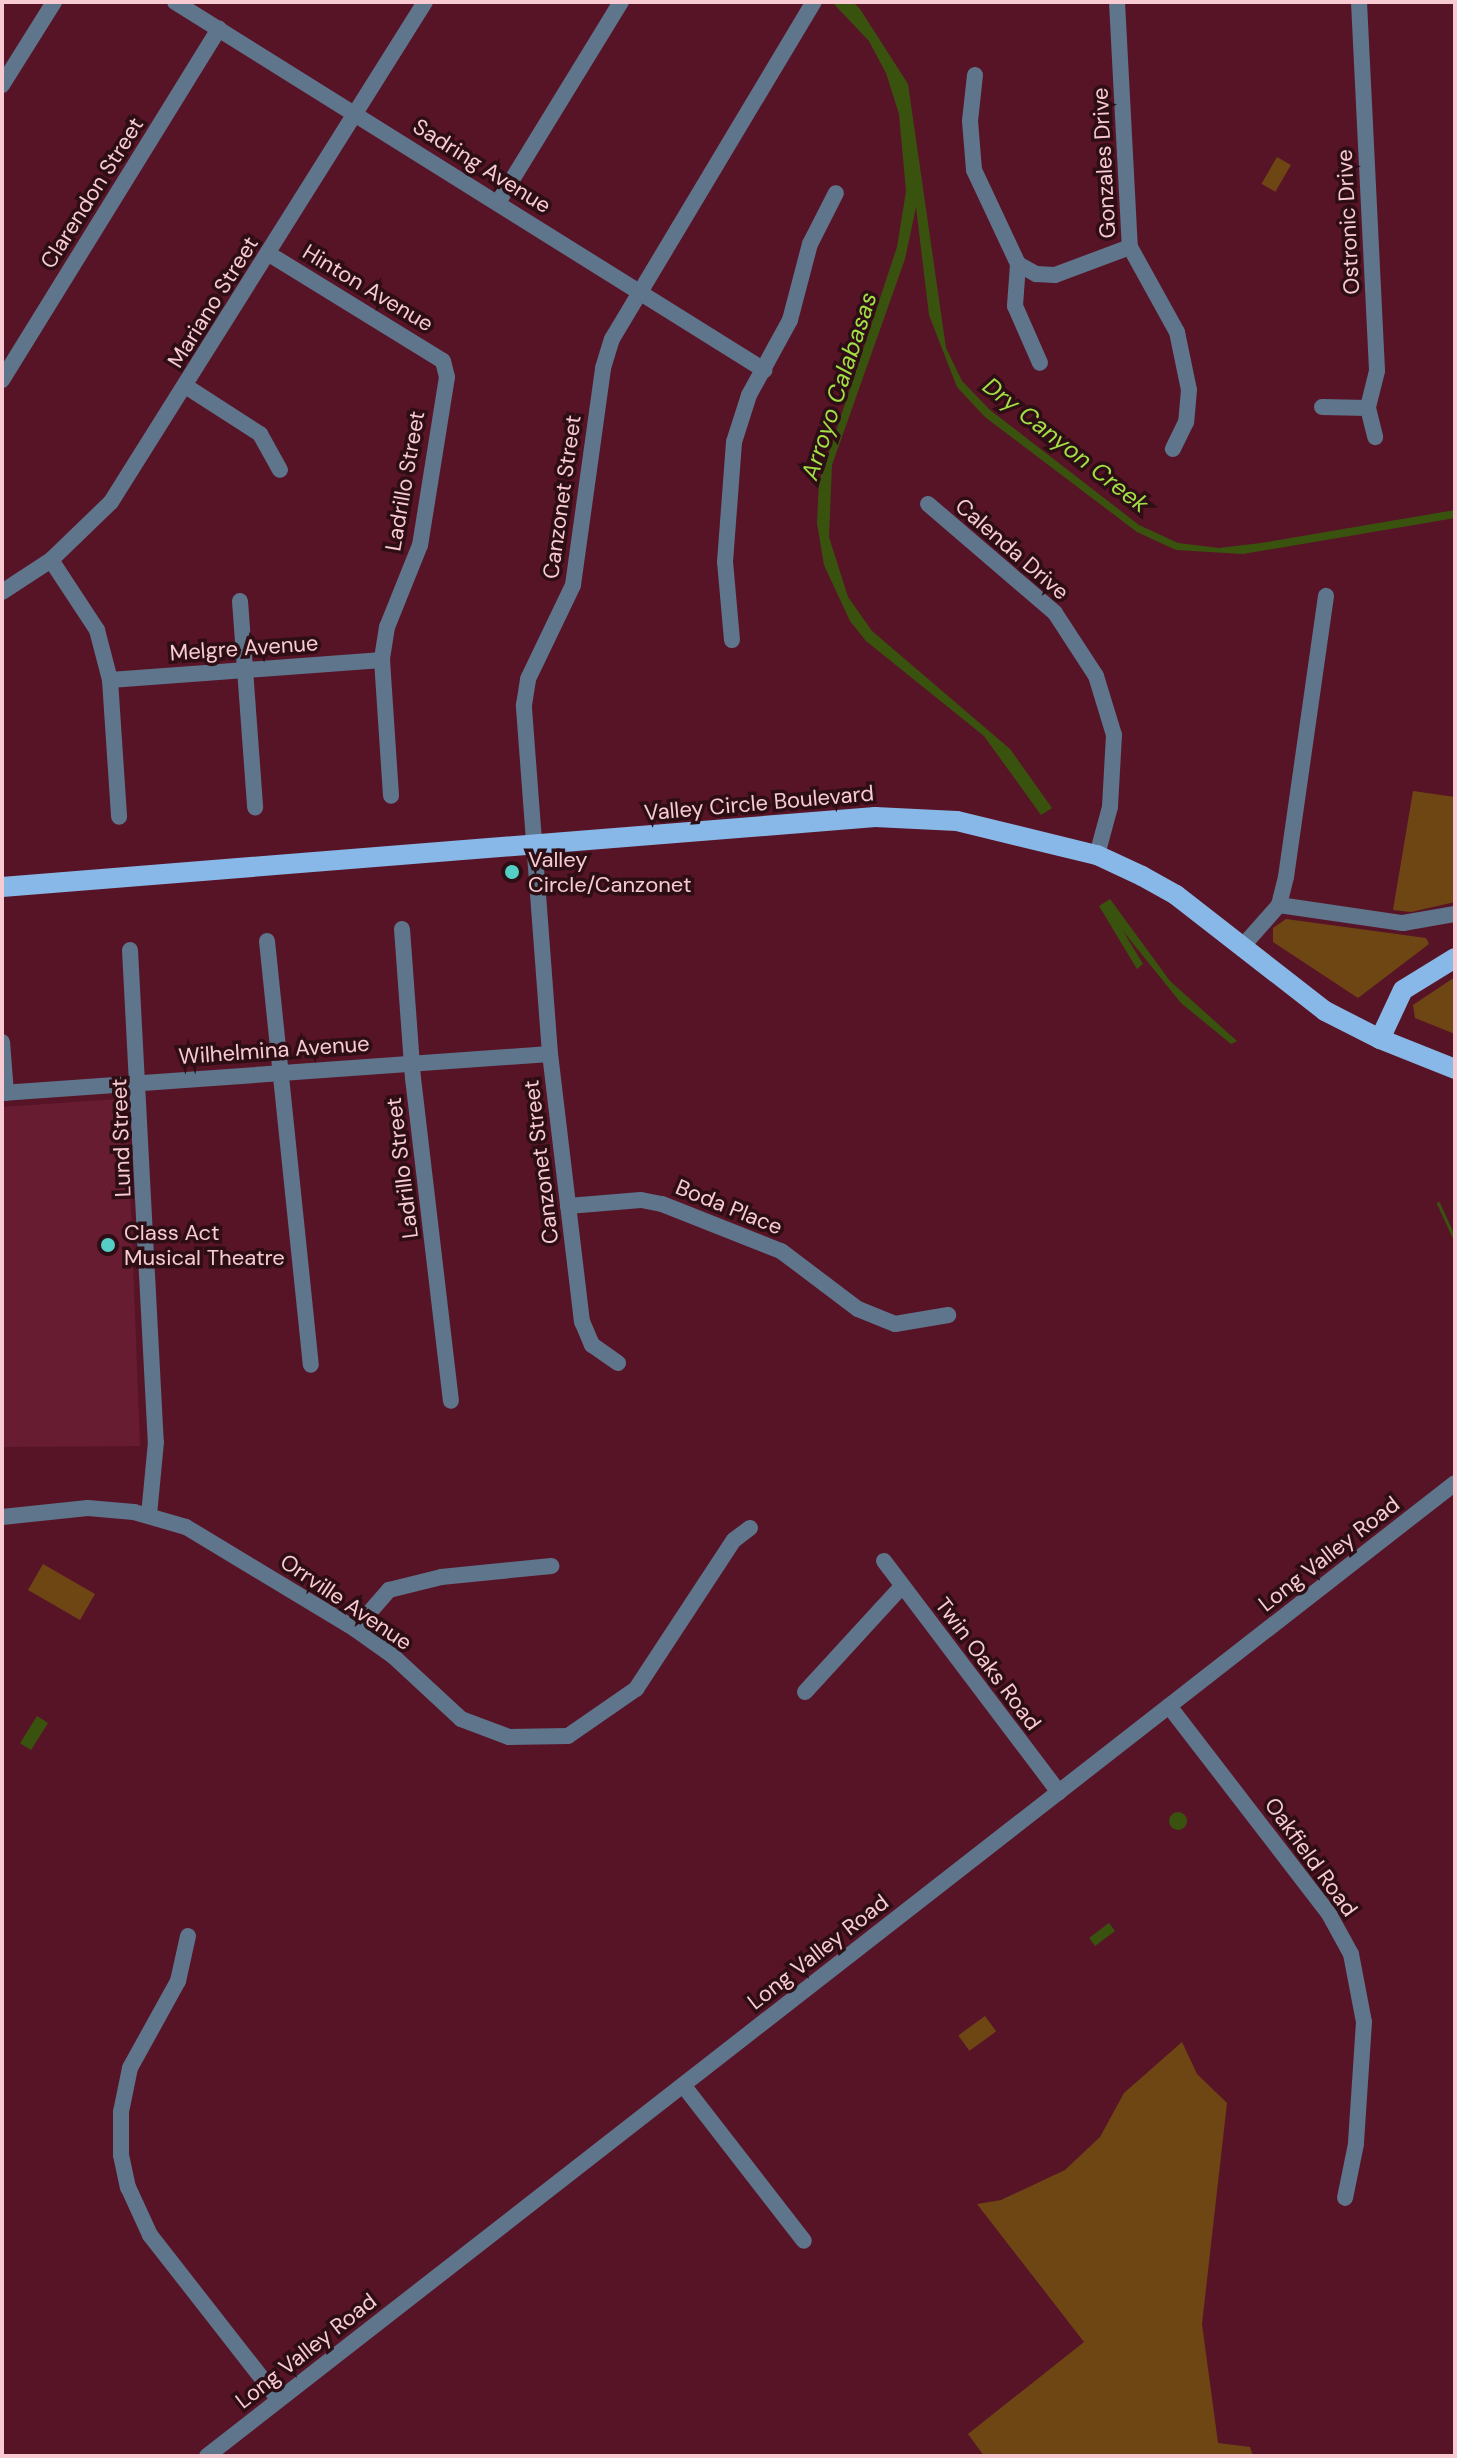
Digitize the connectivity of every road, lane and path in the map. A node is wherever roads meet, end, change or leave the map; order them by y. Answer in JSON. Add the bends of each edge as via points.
{"nodes":[{"id":1,"x":54,"y":2,"type":"edge"},
{"id":2,"x":175,"y":2,"type":"edge"},
{"id":3,"x":425,"y":2,"type":"edge"},
{"id":4,"x":621,"y":2,"type":"edge"},
{"id":5,"x":814,"y":2,"type":"edge"},
{"id":6,"x":1117,"y":2,"type":"edge"},
{"id":7,"x":1359,"y":2,"type":"edge"},
{"id":8,"x":219,"y":29,"type":"junction"},
{"id":9,"x":975,"y":75,"type":"dead end"},
{"id":10,"x":2,"y":85,"type":"edge"},
{"id":11,"x":356,"y":114,"type":"junction"},
{"id":12,"x":836,"y":193,"type":"dead end"},
{"id":13,"x":499,"y":201,"type":"junction"},
{"id":14,"x":1130,"y":247,"type":"junction"},
{"id":15,"x":269,"y":254,"type":"junction"},
{"id":16,"x":1018,"y":264,"type":"junction"},
{"id":17,"x":641,"y":291,"type":"junction"},
{"id":18,"x":443,"y":361,"type":"joint"},
{"id":19,"x":1040,"y":363,"type":"dead end"},
{"id":20,"x":764,"y":370,"type":"junction"},
{"id":21,"x":2,"y":380,"type":"edge"},
{"id":22,"x":187,"y":387,"type":"junction"},
{"id":23,"x":1322,"y":407,"type":"dead end"},
{"id":24,"x":1368,"y":408,"type":"junction"},
{"id":25,"x":1375,"y":437,"type":"dead end"},
{"id":26,"x":1173,"y":449,"type":"dead end"},
{"id":27,"x":280,"y":470,"type":"dead end"},
{"id":28,"x":928,"y":504,"type":"dead end"},
{"id":29,"x":51,"y":560,"type":"junction"},
{"id":30,"x":2,"y":592,"type":"edge"},
{"id":31,"x":1326,"y":596,"type":"dead end"},
{"id":32,"x":240,"y":601,"type":"dead end"},
{"id":33,"x":732,"y":640,"type":"dead end"},
{"id":34,"x":382,"y":660,"type":"junction"},
{"id":35,"x":246,"y":670,"type":"junction"},
{"id":36,"x":110,"y":680,"type":"junction"},
{"id":37,"x":391,"y":796,"type":"dead end"},
{"id":38,"x":255,"y":807,"type":"dead end"},
{"id":39,"x":119,"y":817,"type":"dead end"},
{"id":40,"x":534,"y":846,"type":"junction"},
{"id":41,"x":1097,"y":855,"type":"junction"},
{"id":42,"x":2,"y":887,"type":"edge"},
{"id":43,"x":1279,"y":905,"type":"junction"},
{"id":44,"x":1455,"y":914,"type":"edge"},
{"id":45,"x":402,"y":929,"type":"dead end"},
{"id":46,"x":267,"y":941,"type":"dead end"},
{"id":47,"x":1241,"y":948,"type":"junction"},
{"id":48,"x":130,"y":950,"type":"dead end"},
{"id":49,"x":1455,"y":958,"type":"edge"},
{"id":50,"x":1380,"y":1039,"type":"junction"},
{"id":51,"x":2,"y":1042,"type":"edge"},
{"id":52,"x":550,"y":1054,"type":"junction"},
{"id":53,"x":412,"y":1062,"type":"junction"},
{"id":54,"x":1455,"y":1069,"type":"edge"},
{"id":55,"x":277,"y":1070,"type":"junction"},
{"id":56,"x":140,"y":1082,"type":"junction"},
{"id":57,"x":4,"y":1093,"type":"edge"},
{"id":58,"x":568,"y":1206,"type":"junction"},
{"id":59,"x":948,"y":1315,"type":"dead end"},
{"id":60,"x":618,"y":1363,"type":"dead end"},
{"id":61,"x":311,"y":1365,"type":"dead end"},
{"id":62,"x":451,"y":1401,"type":"dead end"},
{"id":63,"x":1455,"y":1483,"type":"edge"},
{"id":64,"x":149,"y":1515,"type":"junction"},
{"id":65,"x":2,"y":1517,"type":"edge"},
{"id":66,"x":750,"y":1528,"type":"dead end"},
{"id":67,"x":884,"y":1561,"type":"dead end"},
{"id":68,"x":551,"y":1566,"type":"dead end"},
{"id":69,"x":902,"y":1586,"type":"junction"},
{"id":70,"x":355,"y":1629,"type":"junction"},
{"id":71,"x":805,"y":1692,"type":"dead end"},
{"id":72,"x":1169,"y":1706,"type":"junction"},
{"id":73,"x":1059,"y":1792,"type":"junction"},
{"id":74,"x":188,"y":1936,"type":"dead end"},
{"id":75,"x":683,"y":2085,"type":"junction"},
{"id":76,"x":1345,"y":2198,"type":"dead end"},
{"id":77,"x":804,"y":2241,"type":"dead end"},
{"id":78,"x":279,"y":2400,"type":"junction"},
{"id":79,"x":207,"y":2456,"type":"edge"}],
"edges":[{"from":1,"to":10,"type":"street"},
{"from":2,"to":8,"type":"street","name":"Sadring Avenue"},
{"from":3,"to":11,"type":"street","name":"Mariano Street"},
{"from":4,"to":13,"type":"street"},
{"from":5,"to":17,"type":"street","name":"Canzonet Street"},
{"from":6,"to":14,"type":"street","name":"Gonzales Drive"},
{"from":7,"to":24,"type":"street","name":"Ostronic Drive","via":[[1377,371]]},
{"from":8,"to":11,"type":"street","name":"Sadring Avenue"},
{"from":8,"to":21,"type":"street","name":"Clarendon Street"},
{"from":9,"to":16,"type":"street","via":[[970,121],[974,170]]},
{"from":11,"to":13,"type":"street","name":"Sadring Avenue"},
{"from":11,"to":15,"type":"street","name":"Mariano Street"},
{"from":12,"to":20,"type":"street","via":[[810,244],[790,320]]},
{"from":13,"to":17,"type":"street","name":"Sadring Avenue"},
{"from":14,"to":16,"type":"street","via":[[1055,275],[1036,274]]},
{"from":14,"to":26,"type":"street","name":"Gonzales Drive","via":[[1177,332],[1185,362],[1186,422]]},
{"from":15,"to":18,"type":"street","name":"Hinton Avenue"},
{"from":15,"to":22,"type":"street","name":"Mariano Street"},
{"from":16,"to":19,"type":"street","via":[[1015,306]]},
{"from":17,"to":20,"type":"street","name":"Sadring Avenue"},
{"from":17,"to":40,"type":"street","name":"Canzonet Street","via":[[612,339],[603,368],[573,585],[528,679],[524,705]]},
{"from":18,"to":34,"type":"street","name":"Ladrillo Street","via":[[447,377],[420,545],[387,627]]},
{"from":20,"to":33,"type":"street","via":[[749,395],[734,442],[725,562]]},
{"from":22,"to":27,"type":"street","via":[[260,434]]},
{"from":22,"to":29,"type":"street","name":"Mariano Street","via":[[111,502]]},
{"from":23,"to":24,"type":"street"},
{"from":24,"to":25,"type":"street","name":"Ostronic Drive"},
{"from":28,"to":41,"type":"street","name":"Calenda Drive","via":[[1055,613],[1096,676],[1114,735],[1110,807]]},
{"from":29,"to":30,"type":"street","name":"Mariano Street"},
{"from":29,"to":36,"type":"street","via":[[97,630]]},
{"from":31,"to":43,"type":"street"},
{"from":32,"to":35,"type":"street"},
{"from":34,"to":35,"type":"street","name":"Melgre Avenue"},
{"from":34,"to":37,"type":"street","name":"Ladrillo Street"},
{"from":35,"to":36,"type":"street","name":"Melgre Avenue"},
{"from":35,"to":38,"type":"street"},
{"from":36,"to":39,"type":"street"},
{"from":40,"to":41,"type":"main road","name":"Valley Circle Boulevard","via":[[902,817],[1007,829]]},
{"from":40,"to":42,"type":"main road","name":"Valley Circle Boulevard"},
{"from":40,"to":52,"type":"street","name":"Canzonet Street"},
{"from":41,"to":47,"type":"main road","name":"Valley Circle Boulevard","via":[[1176,895]]},
{"from":43,"to":44,"type":"street","via":[[1403,923]]},
{"from":43,"to":47,"type":"street"},
{"from":45,"to":53,"type":"street","name":"Ladrillo Street"},
{"from":46,"to":55,"type":"street"},
{"from":47,"to":50,"type":"main road","name":"Valley Circle Boulevard","via":[[1287,986]]},
{"from":48,"to":56,"type":"street","name":"Lund Street"},
{"from":49,"to":50,"type":"main road","via":[[1403,990]]},
{"from":50,"to":54,"type":"main road","name":"Valley Circle Boulevard"},
{"from":51,"to":57,"type":"street"},
{"from":52,"to":53,"type":"street","name":"Wilhelmina Avenue"},
{"from":52,"to":58,"type":"street","name":"Canzonet Street"},
{"from":53,"to":55,"type":"street","name":"Wilhelmina Avenue"},
{"from":53,"to":62,"type":"street","name":"Ladrillo Street"},
{"from":55,"to":56,"type":"street","name":"Wilhelmina Avenue"},
{"from":55,"to":61,"type":"street"},
{"from":56,"to":57,"type":"street","name":"Wilhelmina Avenue"},
{"from":56,"to":64,"type":"street","name":"Lund Street","via":[[156,1442]]},
{"from":58,"to":59,"type":"street","name":"Boda Place","via":[[641,1200],[662,1204],[781,1251],[858,1309],[895,1324]]},
{"from":58,"to":60,"type":"street","name":"Canzonet Street","via":[[586,1336]]},
{"from":63,"to":72,"type":"street","name":"Long Valley Road"},
{"from":64,"to":65,"type":"street","name":"Orrville Avenue","via":[[88,1508]]},
{"from":64,"to":70,"type":"street","name":"Orrville Avenue","via":[[204,1536]]},
{"from":66,"to":70,"type":"street","name":"Orrville Avenue","via":[[734,1540],[636,1689],[568,1736],[509,1737],[461,1719],[393,1656]]},
{"from":67,"to":69,"type":"street","name":"Twin Oaks Road"},
{"from":68,"to":70,"type":"street","via":[[441,1577],[389,1590]]},
{"from":69,"to":71,"type":"street"},
{"from":69,"to":73,"type":"street","name":"Twin Oaks Road"},
{"from":72,"to":73,"type":"street","name":"Long Valley Road"},
{"from":72,"to":76,"type":"street","name":"Oakfield Road","via":[[1329,1914],[1351,1954],[1364,2022],[1356,2144]]},
{"from":73,"to":75,"type":"street","name":"Long Valley Road"},
{"from":74,"to":78,"type":"street","via":[[178,1981],[130,2068],[121,2112],[121,2155],[128,2187],[150,2235]]},
{"from":75,"to":77,"type":"street"},
{"from":75,"to":78,"type":"street","name":"Long Valley Road"},
{"from":78,"to":79,"type":"street","name":"Long Valley Road"}]}
